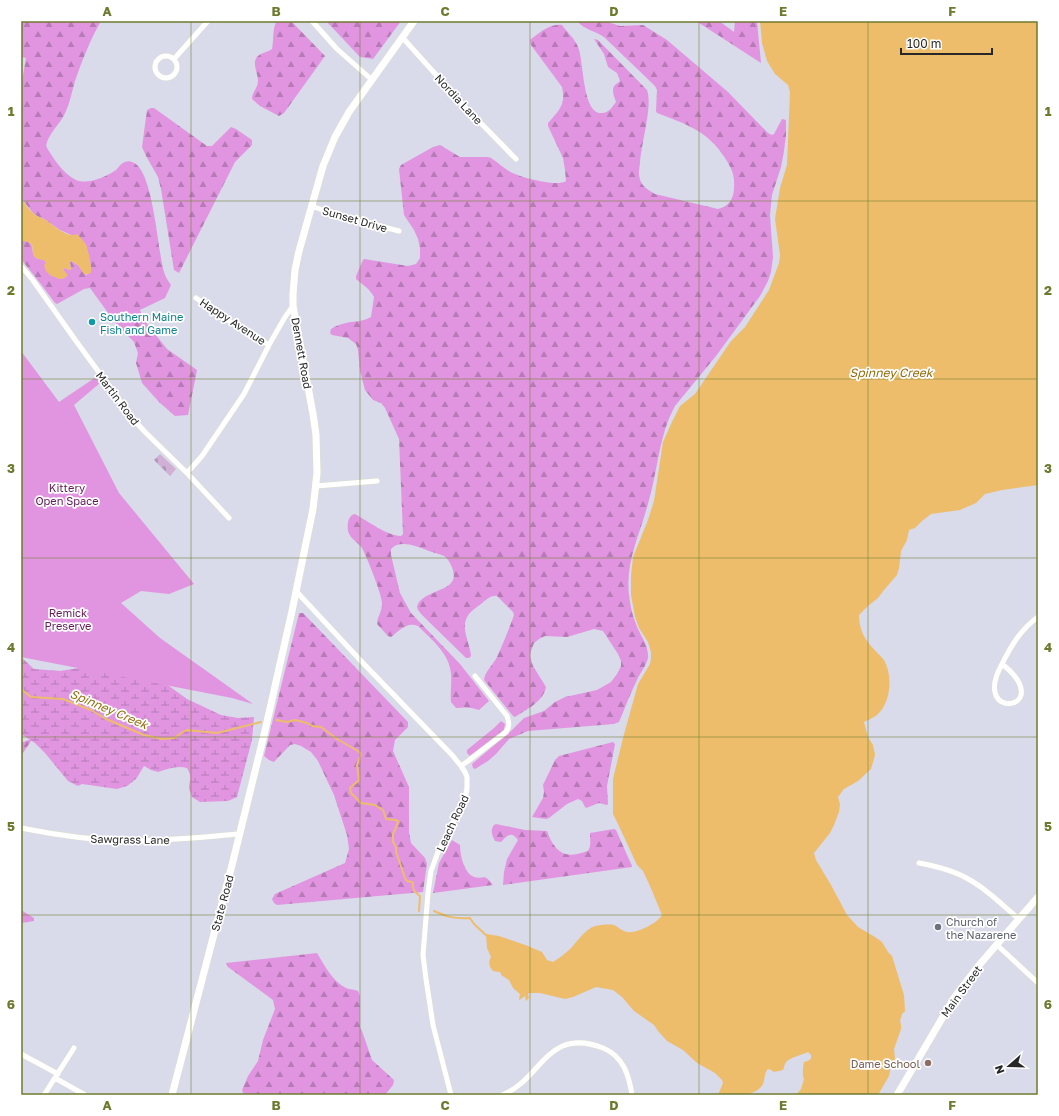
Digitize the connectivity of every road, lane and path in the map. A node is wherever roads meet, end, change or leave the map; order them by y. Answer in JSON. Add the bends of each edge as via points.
{"nodes":[{"id":1,"x":208,"y":21,"type":"edge"},
{"id":2,"x":312,"y":21,"type":"edge"},
{"id":3,"x":414,"y":21,"type":"edge"},
{"id":4,"x":402,"y":37,"type":"junction"},
{"id":5,"x":174,"y":59,"type":"junction"},
{"id":6,"x":371,"y":80,"type":"junction"},
{"id":7,"x":516,"y":159,"type":"dead end"},
{"id":8,"x":311,"y":206,"type":"junction"},
{"id":9,"x":399,"y":231,"type":"dead end"},
{"id":10,"x":21,"y":266,"type":"edge"},
{"id":11,"x":196,"y":298,"type":"dead end"},
{"id":12,"x":293,"y":306,"type":"junction"},
{"id":13,"x":269,"y":345,"type":"junction"},
{"id":14,"x":187,"y":473,"type":"junction"},
{"id":15,"x":377,"y":481,"type":"dead end"},
{"id":16,"x":316,"y":486,"type":"junction"},
{"id":17,"x":229,"y":518,"type":"dead end"},
{"id":18,"x":296,"y":591,"type":"junction"},
{"id":19,"x":1038,"y":617,"type":"edge"},
{"id":20,"x":1002,"y":664,"type":"junction"},
{"id":21,"x":475,"y":676,"type":"dead end"},
{"id":22,"x":270,"y":710,"type":"joint"},
{"id":23,"x":461,"y":766,"type":"junction"},
{"id":24,"x":21,"y":828,"type":"edge"},
{"id":25,"x":240,"y":834,"type":"junction"},
{"id":26,"x":919,"y":863,"type":"dead end"},
{"id":27,"x":1038,"y":897,"type":"edge"},
{"id":28,"x":1019,"y":919,"type":"junction"},
{"id":29,"x":997,"y":945,"type":"junction"},
{"id":30,"x":1038,"y":983,"type":"edge"},
{"id":31,"x":74,"y":1048,"type":"dead end"},
{"id":32,"x":21,"y":1054,"type":"edge"},
{"id":33,"x":56,"y":1076,"type":"junction"},
{"id":34,"x":44,"y":1095,"type":"edge"},
{"id":35,"x":85,"y":1095,"type":"edge"},
{"id":36,"x":172,"y":1095,"type":"edge"},
{"id":37,"x":451,"y":1095,"type":"edge"},
{"id":38,"x":503,"y":1095,"type":"edge"},
{"id":39,"x":632,"y":1095,"type":"edge"},
{"id":40,"x":897,"y":1095,"type":"edge"}],
"edges":[{"from":1,"to":5,"type":"street"},
{"from":2,"to":6,"type":"street","via":[[337,49]]},
{"from":3,"to":4,"type":"street","name":"Dennett Road"},
{"from":4,"to":6,"type":"street","name":"Dennett Road"},
{"from":4,"to":7,"type":"street","name":"Nordia Lane"},
{"from":5,"to":5,"type":"street","via":[[166,56],[158,59],[155,67],[158,75],[165,78],[173,76],[177,69]]},
{"from":6,"to":8,"type":"street","name":"Dennett Road","via":[[337,131]]},
{"from":8,"to":9,"type":"street","name":"Sunset Drive"},
{"from":8,"to":12,"type":"street","name":"Dennett Road","via":[[297,261]]},
{"from":10,"to":14,"type":"street","name":"Martin Road","via":[[134,420]]},
{"from":11,"to":13,"type":"street","name":"Happy Avenue","via":[[242,330]]},
{"from":12,"to":13,"type":"street"},
{"from":12,"to":16,"type":"street","name":"Dennett Road","via":[[313,414],[317,458]]},
{"from":13,"to":14,"type":"street","via":[[244,394],[202,456]]},
{"from":14,"to":17,"type":"street","name":"Martin Road"},
{"from":15,"to":16,"type":"street"},
{"from":16,"to":18,"type":"street","name":"Dennett Road"},
{"from":18,"to":22,"type":"street","name":"Dennett Road"},
{"from":18,"to":23,"type":"street","name":"Leach Road"},
{"from":19,"to":20,"type":"street","via":[[1021,633]]},
{"from":20,"to":20,"type":"street","via":[[997,673],[995,690],[1004,703],[1014,704],[1022,697],[1023,687]]},
{"from":21,"to":23,"type":"street","via":[[507,716],[509,727]]},
{"from":22,"to":25,"type":"street","name":"State Road"},
{"from":23,"to":37,"type":"street","name":"Leach Road","via":[[467,777],[467,792],[431,871],[423,955],[433,1025]]},
{"from":24,"to":25,"type":"street","name":"Sawgrass Lane","via":[[66,836],[127,841]]},
{"from":25,"to":36,"type":"street","name":"State Road"},
{"from":26,"to":28,"type":"street","via":[[969,879]]},
{"from":27,"to":28,"type":"street","name":"Main Street"},
{"from":28,"to":29,"type":"street","name":"Main Street"},
{"from":29,"to":30,"type":"street"},
{"from":29,"to":40,"type":"street","name":"Main Street","via":[[954,998]]},
{"from":31,"to":33,"type":"street"},
{"from":32,"to":33,"type":"street"},
{"from":33,"to":34,"type":"street"},
{"from":33,"to":35,"type":"street"},
{"from":38,"to":39,"type":"street","via":[[519,1086],[549,1054],[564,1046],[578,1043],[595,1046],[614,1054],[625,1068]]}]}
